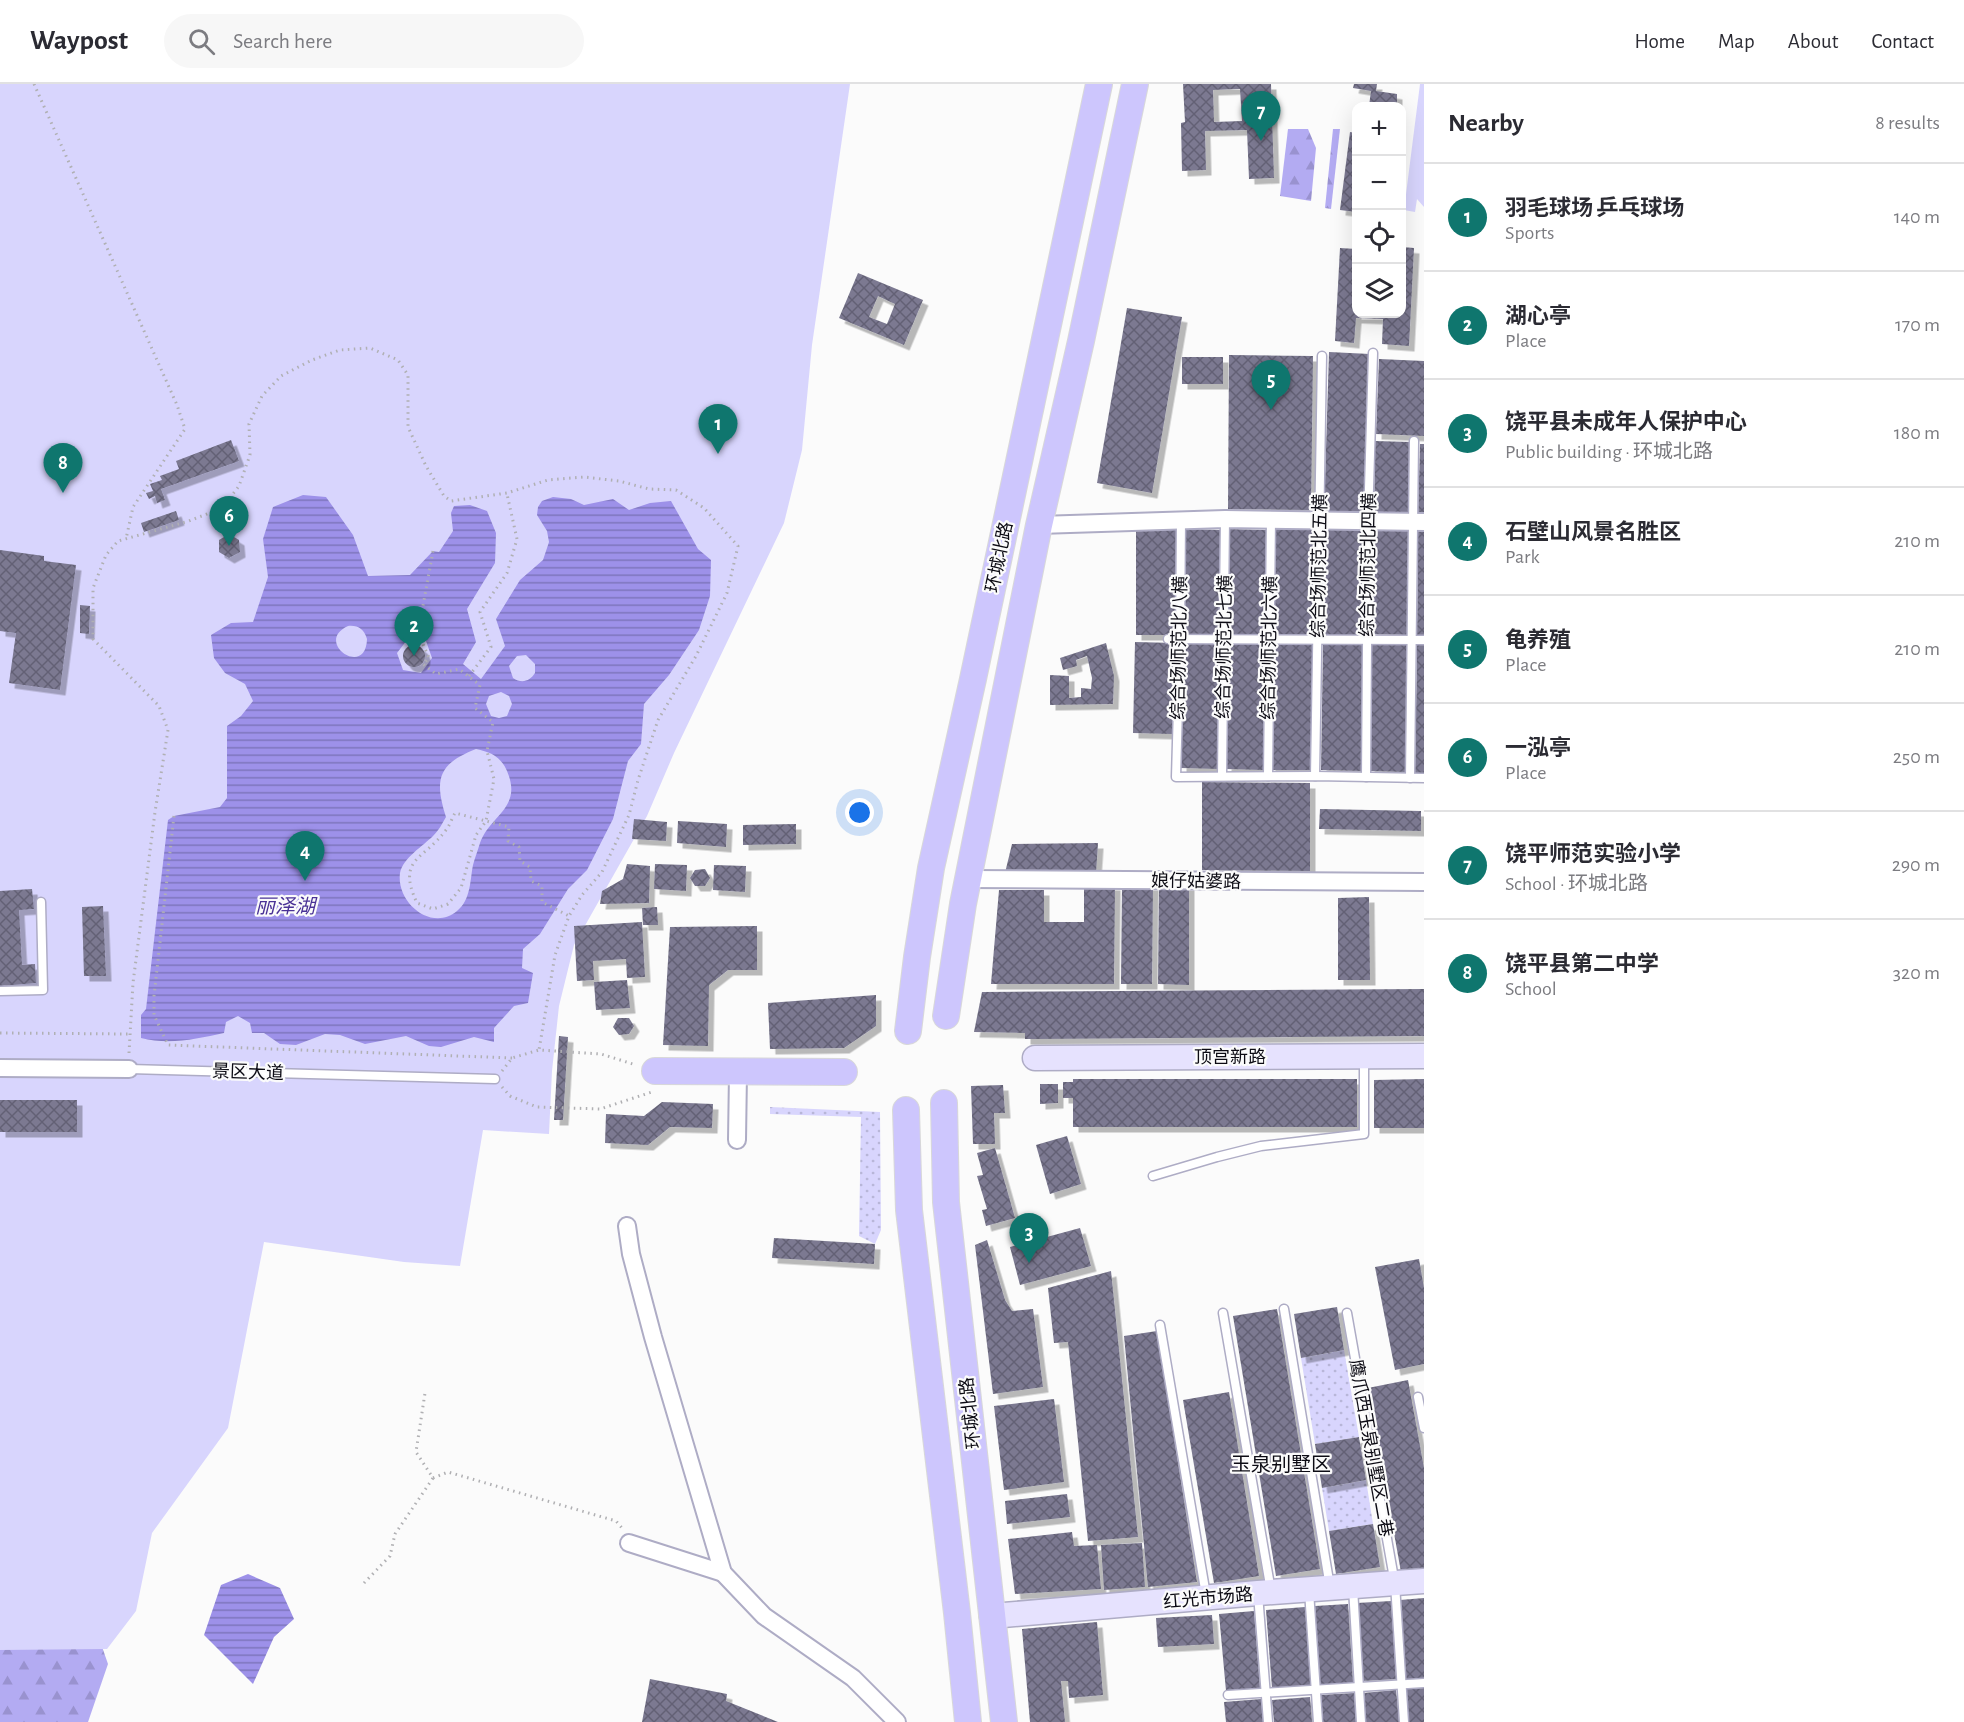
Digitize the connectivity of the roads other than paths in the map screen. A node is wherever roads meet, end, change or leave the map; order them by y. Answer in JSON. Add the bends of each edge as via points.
{"nodes":[{"id":1,"x":1099,"y":84,"type":"edge"},
{"id":2,"x":1135,"y":84,"type":"edge"},
{"id":3,"x":1373,"y":353,"type":"dead end"},
{"id":4,"x":1322,"y":356,"type":"dead end"},
{"id":5,"x":1414,"y":441,"type":"dead end"},
{"id":6,"x":1225,"y":519,"type":"junction"},
{"id":7,"x":1271,"y":519,"type":"junction"},
{"id":8,"x":1180,"y":520,"type":"junction"},
{"id":9,"x":1319,"y":520,"type":"junction"},
{"id":10,"x":1368,"y":522,"type":"junction"},
{"id":11,"x":1419,"y":522,"type":"edge"},
{"id":12,"x":1039,"y":525,"type":"junction"},
{"id":13,"x":1180,"y":638,"type":"junction"},
{"id":14,"x":1269,"y":638,"type":"junction"},
{"id":15,"x":1318,"y":638,"type":"junction"},
{"id":16,"x":1168,"y":639,"type":"dead end"},
{"id":17,"x":1224,"y":639,"type":"junction"},
{"id":18,"x":1367,"y":639,"type":"junction"},
{"id":19,"x":1413,"y":639,"type":"junction"},
{"id":20,"x":1424,"y":640,"type":"edge"},
{"id":21,"x":1222,"y":776,"type":"junction"},
{"id":22,"x":1268,"y":776,"type":"junction"},
{"id":23,"x":1315,"y":776,"type":"junction"},
{"id":24,"x":1366,"y":777,"type":"junction"},
{"id":25,"x":1410,"y":778,"type":"junction"},
{"id":26,"x":1424,"y":778,"type":"edge"},
{"id":27,"x":968,"y":879,"type":"junction"},
{"id":28,"x":1424,"y":882,"type":"edge"},
{"id":29,"x":41,"y":902,"type":"dead end"},
{"id":30,"x":0,"y":991,"type":"edge"},
{"id":31,"x":946,"y":1016,"type":"dead end"},
{"id":32,"x":908,"y":1031,"type":"dead end"},
{"id":33,"x":1364,"y":1056,"type":"junction"},
{"id":34,"x":1424,"y":1056,"type":"edge"},
{"id":35,"x":1035,"y":1058,"type":"dead end"},
{"id":36,"x":0,"y":1068,"type":"edge"},
{"id":37,"x":129,"y":1069,"type":"joint"},
{"id":38,"x":844,"y":1072,"type":"dead end"},
{"id":39,"x":738,"y":1073,"type":"junction"},
{"id":40,"x":495,"y":1079,"type":"road end"},
{"id":41,"x":655,"y":1081,"type":"road end"},
{"id":42,"x":944,"y":1103,"type":"dead end"},
{"id":43,"x":906,"y":1110,"type":"dead end"},
{"id":44,"x":737,"y":1140,"type":"dead end"},
{"id":45,"x":1153,"y":1176,"type":"dead end"},
{"id":46,"x":627,"y":1226,"type":"dead end"},
{"id":47,"x":1284,"y":1309,"type":"dead end"},
{"id":48,"x":1223,"y":1313,"type":"dead end"},
{"id":49,"x":1347,"y":1313,"type":"dead end"},
{"id":50,"x":1160,"y":1325,"type":"dead end"},
{"id":51,"x":1418,"y":1396,"type":"dead end"},
{"id":52,"x":1424,"y":1428,"type":"edge"},
{"id":53,"x":635,"y":1545,"type":"road end"},
{"id":54,"x":723,"y":1573,"type":"junction"},
{"id":55,"x":1424,"y":1581,"type":"edge"},
{"id":56,"x":1395,"y":1584,"type":"junction"},
{"id":57,"x":1330,"y":1588,"type":"junction"},
{"id":58,"x":1264,"y":1592,"type":"junction"},
{"id":59,"x":1207,"y":1598,"type":"junction"},
{"id":60,"x":992,"y":1616,"type":"junction"},
{"id":61,"x":1424,"y":1683,"type":"edge"},
{"id":62,"x":1401,"y":1684,"type":"junction"},
{"id":63,"x":1358,"y":1687,"type":"junction"},
{"id":64,"x":1315,"y":1690,"type":"junction"},
{"id":65,"x":1266,"y":1693,"type":"junction"},
{"id":66,"x":1228,"y":1695,"type":"dead end"},
{"id":67,"x":897,"y":1722,"type":"edge"},
{"id":68,"x":968,"y":1722,"type":"edge"},
{"id":69,"x":1004,"y":1722,"type":"edge"},
{"id":70,"x":1268,"y":1722,"type":"edge"},
{"id":71,"x":1318,"y":1722,"type":"edge"},
{"id":72,"x":1361,"y":1722,"type":"edge"},
{"id":73,"x":1404,"y":1722,"type":"edge"}],
"edges":[{"from":1,"to":32,"type":"main road","name":"环城北路","via":[[931,868]]},
{"from":2,"to":12,"type":"main road","name":"环城北路"},
{"from":3,"to":10,"type":"lane","name":"综合场师范北四横"},
{"from":4,"to":9,"type":"lane","name":"综合场师范北五横"},
{"from":5,"to":11,"type":"lane"},
{"from":6,"to":7,"type":"street"},
{"from":6,"to":8,"type":"street"},
{"from":6,"to":17,"type":"lane","name":"综合场师范北七横"},
{"from":7,"to":9,"type":"street"},
{"from":7,"to":14,"type":"lane","name":"综合场师范北六横"},
{"from":8,"to":12,"type":"street"},
{"from":8,"to":13,"type":"lane","name":"综合场师范北八横"},
{"from":9,"to":10,"type":"street"},
{"from":9,"to":15,"type":"lane","name":"综合场师范北五横"},
{"from":10,"to":11,"type":"street"},
{"from":10,"to":18,"type":"lane","name":"综合场师范北四横"},
{"from":11,"to":19,"type":"lane"},
{"from":12,"to":27,"type":"main road","name":"环城北路"},
{"from":13,"to":16,"type":"lane"},
{"from":13,"to":17,"type":"lane"},
{"from":13,"to":21,"type":"lane","name":"综合场师范北八横","via":[[1176,777]]},
{"from":14,"to":15,"type":"lane"},
{"from":14,"to":17,"type":"lane"},
{"from":14,"to":22,"type":"lane","name":"综合场师范北六横"},
{"from":15,"to":18,"type":"lane"},
{"from":15,"to":23,"type":"lane","name":"综合场师范北五横"},
{"from":17,"to":21,"type":"lane","name":"综合场师范北七横"},
{"from":18,"to":19,"type":"lane"},
{"from":18,"to":24,"type":"lane","name":"综合场师范北四横"},
{"from":19,"to":20,"type":"lane"},
{"from":19,"to":25,"type":"lane"},
{"from":21,"to":22,"type":"lane"},
{"from":22,"to":23,"type":"lane"},
{"from":23,"to":24,"type":"lane"},
{"from":24,"to":25,"type":"lane"},
{"from":25,"to":26,"type":"lane"},
{"from":27,"to":28,"type":"street","name":"娘仔姑婆路"},
{"from":27,"to":31,"type":"main road","name":"环城北路"},
{"from":29,"to":30,"type":"lane","via":[[43,990]]},
{"from":33,"to":34,"type":"main road","name":"顶宫新路"},
{"from":33,"to":35,"type":"main road","name":"顶宫新路"},
{"from":33,"to":45,"type":"lane","via":[[1364,1134],[1261,1146]]},
{"from":36,"to":37,"type":"street","name":"景区大道"},
{"from":37,"to":40,"type":"lane","name":"景区大道"},
{"from":38,"to":39,"type":"main road"},
{"from":39,"to":41,"type":"main road"},
{"from":39,"to":44,"type":"street"},
{"from":42,"to":60,"type":"main road","name":"环城北路","via":[[946,1202]]},
{"from":43,"to":68,"type":"main road","name":"环城北路","via":[[909,1210]]},
{"from":46,"to":54,"type":"street","via":[[653,1337]]},
{"from":47,"to":57,"type":"lane"},
{"from":48,"to":58,"type":"lane"},
{"from":49,"to":56,"type":"lane","name":"鹰爪西玉泉别墅区二巷"},
{"from":50,"to":59,"type":"lane"},
{"from":51,"to":52,"type":"lane"},
{"from":53,"to":54,"type":"street"},
{"from":54,"to":67,"type":"street","via":[[764,1616],[853,1678]]},
{"from":55,"to":56,"type":"main road","name":"红光市场路"},
{"from":56,"to":57,"type":"main road","name":"红光市场路"},
{"from":56,"to":62,"type":"lane","name":"鹰爪西玉泉别墅区二巷"},
{"from":57,"to":58,"type":"main road","name":"红光市场路"},
{"from":57,"to":63,"type":"lane"},
{"from":57,"to":64,"type":"lane"},
{"from":58,"to":59,"type":"main road","name":"红光市场路"},
{"from":58,"to":65,"type":"lane"},
{"from":59,"to":60,"type":"main road","name":"红光市场路"},
{"from":60,"to":69,"type":"main road","name":"环城北路"},
{"from":61,"to":62,"type":"lane"},
{"from":62,"to":63,"type":"lane"},
{"from":62,"to":73,"type":"lane","name":"鹰爪西玉泉别墅区二巷"},
{"from":63,"to":64,"type":"lane"},
{"from":63,"to":72,"type":"lane"},
{"from":64,"to":65,"type":"lane"},
{"from":64,"to":71,"type":"lane"},
{"from":65,"to":66,"type":"lane"},
{"from":65,"to":70,"type":"lane"}]}
